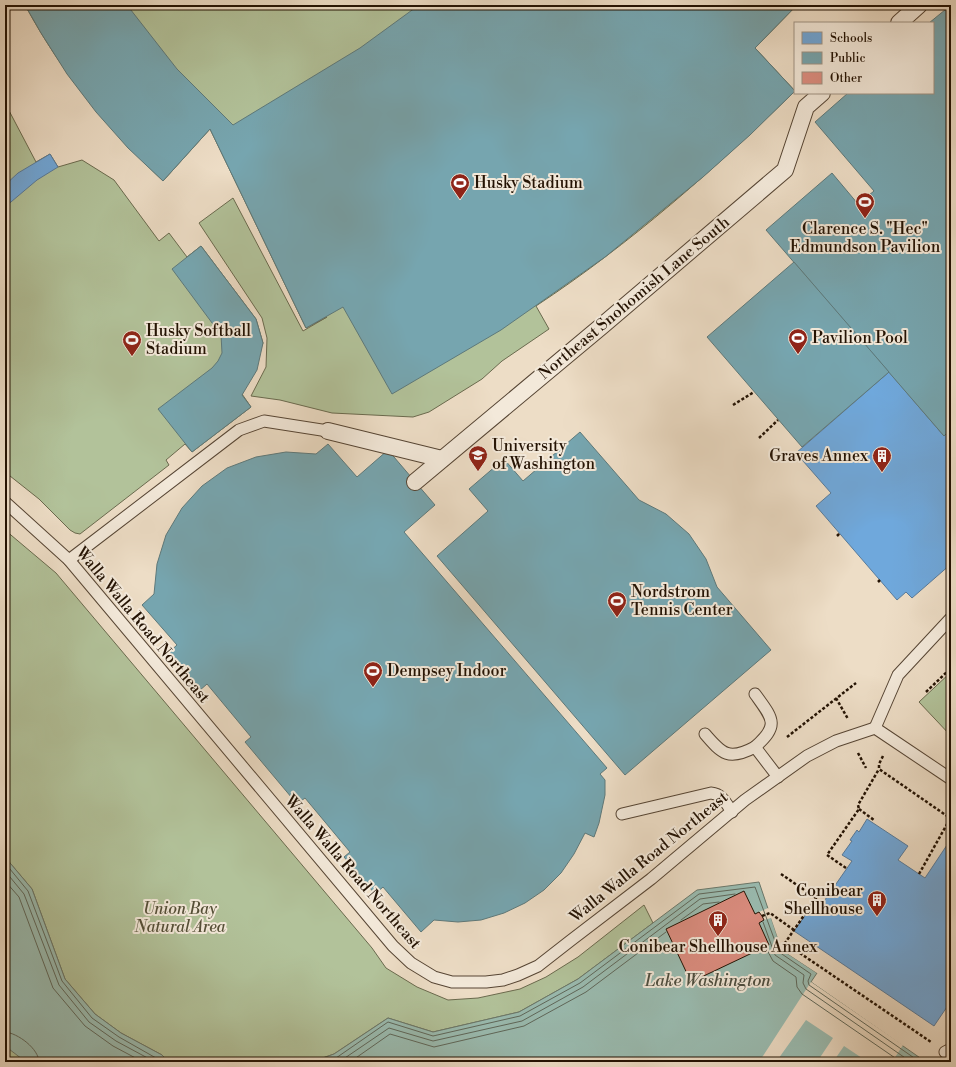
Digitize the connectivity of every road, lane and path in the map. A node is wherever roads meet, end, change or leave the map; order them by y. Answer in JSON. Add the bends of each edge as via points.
{"nodes":[{"id":1,"x":919,"y":5,"type":"edge"},
{"id":2,"x":901,"y":22,"type":"edge"},
{"id":3,"x":821,"y":94,"type":"edge"},
{"id":4,"x":754,"y":392,"type":"dead end"},
{"id":5,"x":733,"y":406,"type":"dead end"},
{"id":6,"x":778,"y":420,"type":"dead end"},
{"id":7,"x":328,"y":431,"type":"joint"},
{"id":8,"x":759,"y":438,"type":"dead end"},
{"id":9,"x":442,"y":459,"type":"junction"},
{"id":10,"x":415,"y":482,"type":"dead end"},
{"id":11,"x":5,"y":502,"type":"edge"},
{"id":12,"x":840,"y":533,"type":"dead end"},
{"id":13,"x":837,"y":536,"type":"dead end"},
{"id":14,"x":69,"y":560,"type":"junction"},
{"id":15,"x":951,"y":618,"type":"edge"},
{"id":16,"x":951,"y":668,"type":"edge"},
{"id":17,"x":856,"y":683,"type":"dead end"},
{"id":18,"x":926,"y":692,"type":"dead end"},
{"id":19,"x":755,"y":694,"type":"dead end"},
{"id":20,"x":836,"y":698,"type":"junction"},
{"id":21,"x":851,"y":723,"type":"dead end"},
{"id":22,"x":875,"y":728,"type":"junction"},
{"id":23,"x":705,"y":734,"type":"dead end"},
{"id":24,"x":782,"y":742,"type":"dead end"},
{"id":25,"x":755,"y":747,"type":"junction"},
{"id":26,"x":857,"y":752,"type":"dead end"},
{"id":27,"x":883,"y":756,"type":"dead end"},
{"id":28,"x":866,"y":768,"type":"dead end"},
{"id":29,"x":879,"y":769,"type":"junction"},
{"id":30,"x":778,"y":777,"type":"junction"},
{"id":31,"x":951,"y":779,"type":"edge"},
{"id":32,"x":859,"y":810,"type":"junction"},
{"id":33,"x":732,"y":812,"type":"junction"},
{"id":34,"x":622,"y":814,"type":"dead end"},
{"id":35,"x":950,"y":817,"type":"edge"},
{"id":36,"x":874,"y":820,"type":"dead end"},
{"id":37,"x":846,"y":868,"type":"dead end"},
{"id":38,"x":781,"y":874,"type":"dead end"},
{"id":39,"x":919,"y":874,"type":"dead end"},
{"id":40,"x":762,"y":916,"type":"dead end"},
{"id":41,"x":794,"y":930,"type":"junction"},
{"id":42,"x":915,"y":1032,"type":"dead end"}],
"edges":[{"from":1,"to":2,"type":"street"},
{"from":3,"to":9,"type":"street","name":"Northeast Snohomish Lane South","via":[[806,107],[785,170]]},
{"from":4,"to":5,"type":"path"},
{"from":6,"to":8,"type":"path"},
{"from":7,"to":9,"type":"street"},
{"from":7,"to":14,"type":"lane","via":[[264,421],[239,430]]},
{"from":9,"to":10,"type":"street","name":"Northeast Snohomish Lane South"},
{"from":11,"to":14,"type":"lane","name":"Walla Walla Road Northeast"},
{"from":12,"to":13,"type":"path"},
{"from":14,"to":33,"type":"lane","name":"Walla Walla Road Northeast","via":[[393,946],[411,963],[434,977],[452,982],[486,982],[503,980],[538,966],[651,879]]},
{"from":15,"to":22,"type":"lane","via":[[898,675]]},
{"from":16,"to":18,"type":"path"},
{"from":17,"to":20,"type":"path"},
{"from":19,"to":25,"type":"lane","via":[[772,722],[765,738]]},
{"from":20,"to":21,"type":"path"},
{"from":20,"to":24,"type":"path"},
{"from":22,"to":30,"type":"lane","name":"Walla Walla Road Northeast","via":[[807,756]]},
{"from":22,"to":31,"type":"lane"},
{"from":23,"to":25,"type":"lane","via":[[717,748],[732,756]]},
{"from":25,"to":30,"type":"lane"},
{"from":26,"to":28,"type":"path"},
{"from":27,"to":29,"type":"path"},
{"from":29,"to":32,"type":"path","via":[[858,805]]},
{"from":29,"to":35,"type":"path"},
{"from":30,"to":33,"type":"lane","name":"Walla Walla Road Northeast"},
{"from":32,"to":36,"type":"path"},
{"from":32,"to":37,"type":"path","via":[[828,855]]},
{"from":33,"to":34,"type":"lane","via":[[718,794],[711,793]]},
{"from":35,"to":39,"type":"path"},
{"from":38,"to":41,"type":"path","via":[[816,898]]},
{"from":40,"to":41,"type":"path","via":[[770,913]]},
{"from":41,"to":42,"type":"path","via":[[785,943]]}]}
